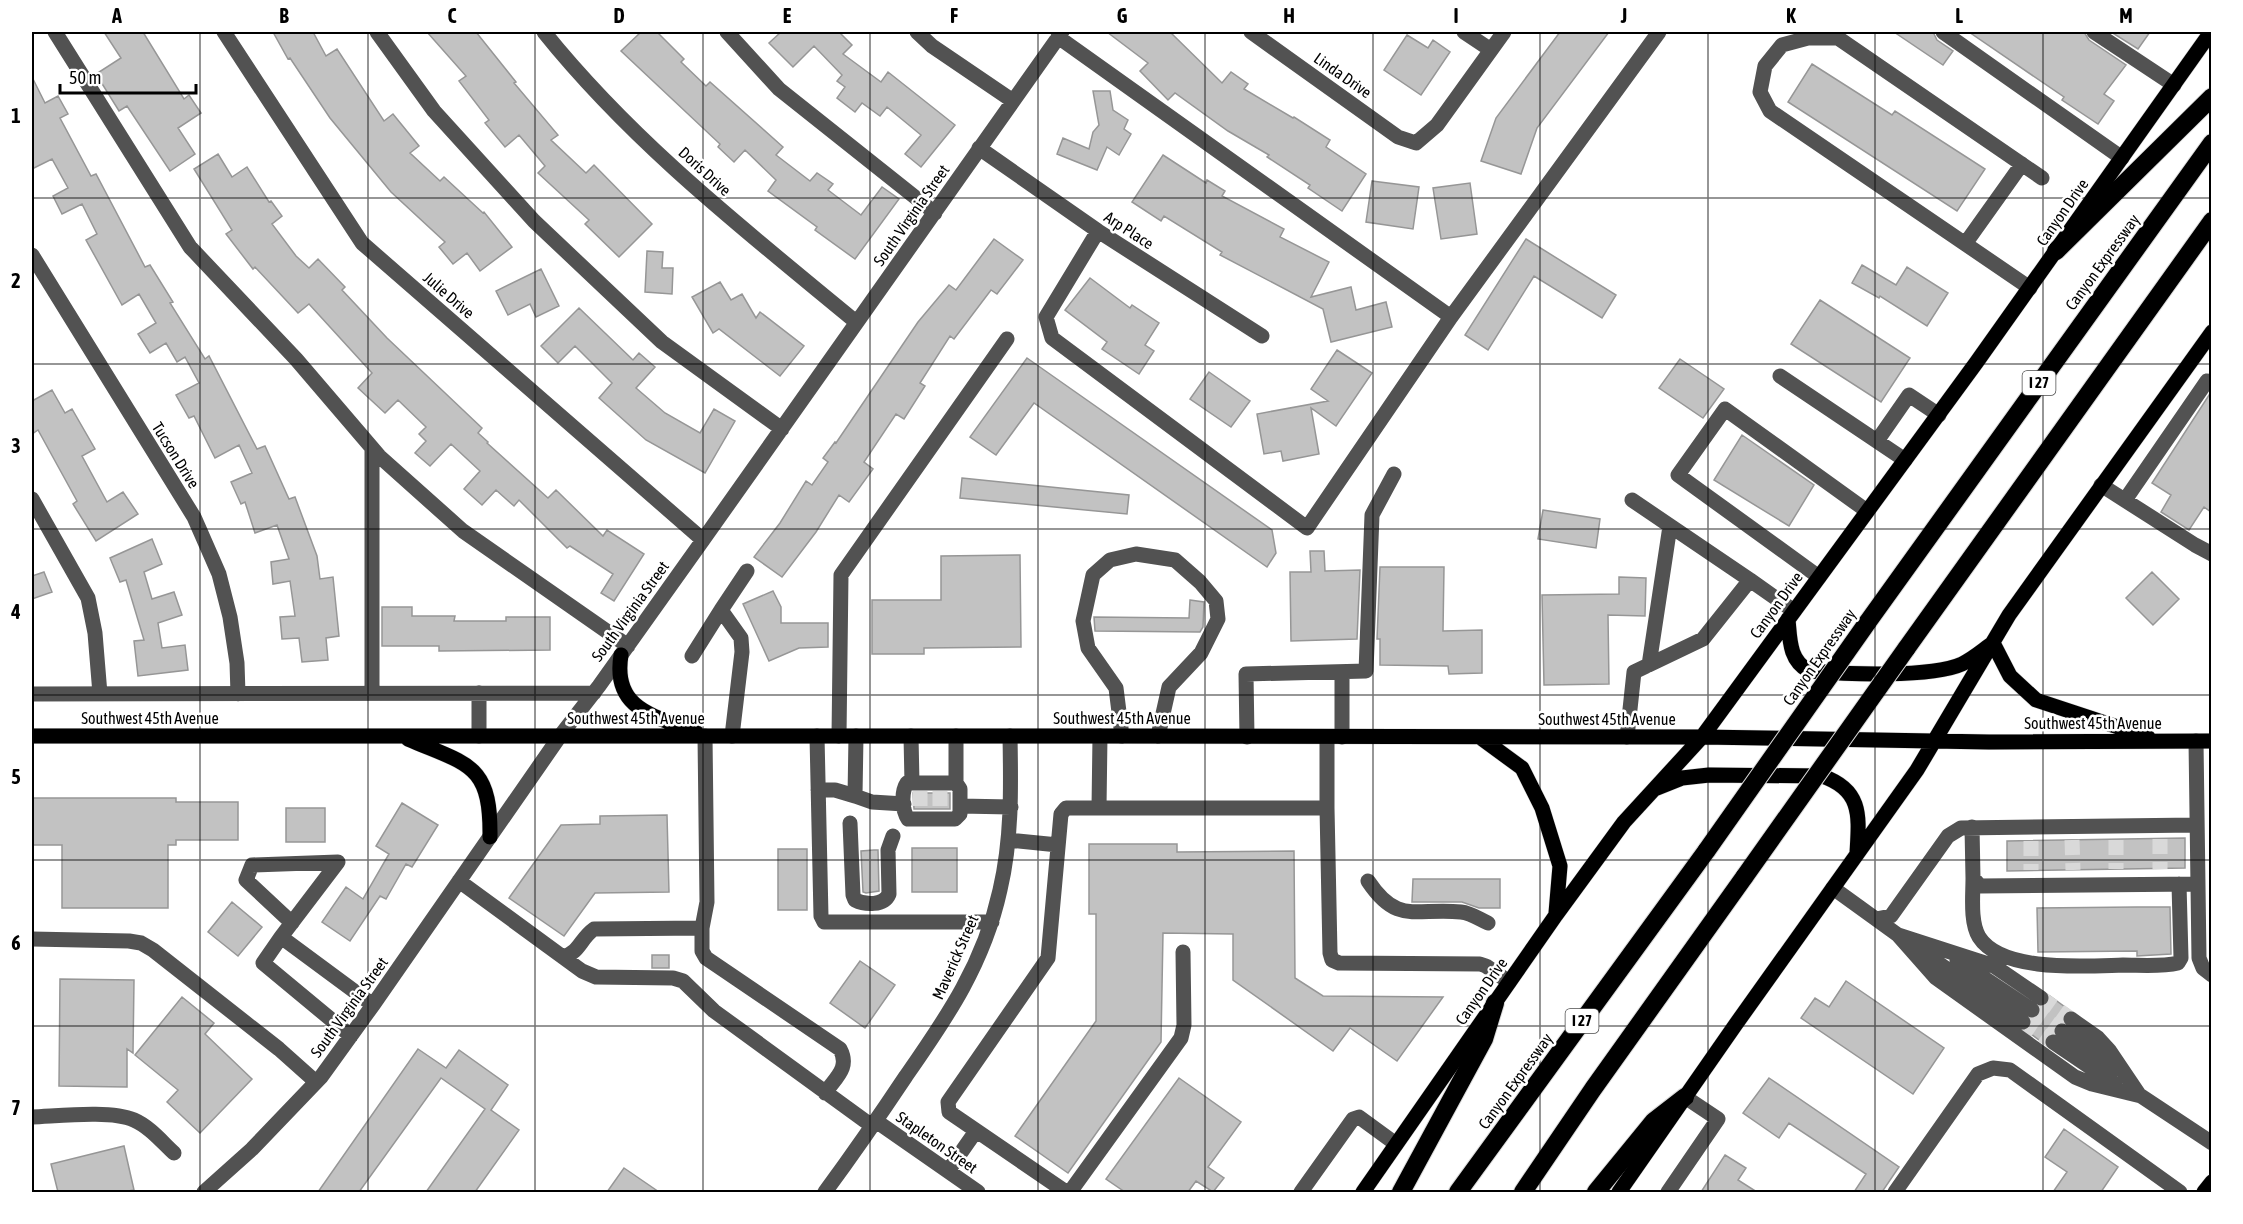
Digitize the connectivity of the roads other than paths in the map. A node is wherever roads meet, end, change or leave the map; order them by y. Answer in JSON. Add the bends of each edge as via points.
{"nodes":[{"id":1,"x":55,"y":32,"type":"edge"},
{"id":2,"x":224,"y":32,"type":"edge"},
{"id":3,"x":378,"y":32,"type":"edge"},
{"id":4,"x":544,"y":32,"type":"edge"},
{"id":5,"x":726,"y":32,"type":"edge"},
{"id":6,"x":917,"y":32,"type":"edge"},
{"id":7,"x":1251,"y":32,"type":"edge"},
{"id":8,"x":1464,"y":32,"type":"edge"},
{"id":9,"x":1504,"y":32,"type":"edge"},
{"id":10,"x":1659,"y":32,"type":"edge"},
{"id":11,"x":1943,"y":32,"type":"edge"},
{"id":12,"x":2094,"y":32,"type":"edge"},
{"id":13,"x":2211,"y":32,"type":"edge"},
{"id":14,"x":1060,"y":34,"type":"edge"},
{"id":15,"x":1491,"y":50,"type":"junction"},
{"id":16,"x":2174,"y":85,"type":"junction"},
{"id":17,"x":2211,"y":98,"type":"edge"},
{"id":18,"x":1013,"y":101,"type":"junction"},
{"id":19,"x":2211,"y":143,"type":"edge"},
{"id":20,"x":979,"y":148,"type":"junction"},
{"id":21,"x":2122,"y":158,"type":"junction"},
{"id":22,"x":2022,"y":164,"type":"junction"},
{"id":23,"x":2042,"y":178,"type":"dead end"},
{"id":24,"x":935,"y":213,"type":"junction"},
{"id":25,"x":2211,"y":221,"type":"edge"},
{"id":26,"x":1098,"y":231,"type":"junction"},
{"id":27,"x":1965,"y":244,"type":"junction"},
{"id":28,"x":2056,"y":252,"type":"junction"},
{"id":29,"x":32,"y":255,"type":"edge"},
{"id":30,"x":2030,"y":288,"type":"junction"},
{"id":31,"x":1451,"y":317,"type":"junction"},
{"id":32,"x":856,"y":322,"type":"junction"},
{"id":33,"x":2211,"y":332,"type":"edge"},
{"id":34,"x":1262,"y":336,"type":"dead end"},
{"id":35,"x":1007,"y":339,"type":"dead end"},
{"id":36,"x":2186,"y":368,"type":"junction"},
{"id":37,"x":1780,"y":376,"type":"dead end"},
{"id":38,"x":2209,"y":382,"type":"edge"},
{"id":39,"x":1939,"y":415,"type":"junction"},
{"id":40,"x":782,"y":429,"type":"junction"},
{"id":41,"x":1877,"y":441,"type":"junction"},
{"id":42,"x":372,"y":448,"type":"junction"},
{"id":43,"x":1905,"y":460,"type":"junction"},
{"id":44,"x":1394,"y":474,"type":"dead end"},
{"id":45,"x":2101,"y":485,"type":"junction"},
{"id":46,"x":32,"y":499,"type":"edge"},
{"id":47,"x":1632,"y":500,"type":"dead end"},
{"id":48,"x":2125,"y":500,"type":"junction"},
{"id":49,"x":1867,"y":511,"type":"junction"},
{"id":50,"x":1670,"y":526,"type":"junction"},
{"id":51,"x":703,"y":540,"type":"junction"},
{"id":52,"x":2211,"y":554,"type":"edge"},
{"id":53,"x":747,"y":571,"type":"dead end"},
{"id":54,"x":1819,"y":577,"type":"junction"},
{"id":55,"x":1750,"y":580,"type":"junction"},
{"id":56,"x":721,"y":610,"type":"junction"},
{"id":57,"x":1791,"y":615,"type":"junction"},
{"id":58,"x":1993,"y":643,"type":"junction"},
{"id":59,"x":625,"y":650,"type":"junction"},
{"id":60,"x":692,"y":656,"type":"dead end"},
{"id":61,"x":1649,"y":664,"type":"junction"},
{"id":62,"x":1342,"y":672,"type":"junction"},
{"id":63,"x":372,"y":693,"type":"junction"},
{"id":64,"x":479,"y":693,"type":"junction"},
{"id":65,"x":594,"y":693,"type":"junction"},
{"id":66,"x":32,"y":694,"type":"edge"},
{"id":67,"x":100,"y":694,"type":"junction"},
{"id":68,"x":238,"y":694,"type":"junction"},
{"id":69,"x":817,"y":735,"type":"junction"},
{"id":70,"x":839,"y":735,"type":"junction"},
{"id":71,"x":856,"y":735,"type":"junction"},
{"id":72,"x":910,"y":735,"type":"junction"},
{"id":73,"x":956,"y":735,"type":"junction"},
{"id":74,"x":1010,"y":735,"type":"junction"},
{"id":75,"x":1100,"y":735,"type":"junction"},
{"id":76,"x":32,"y":736,"type":"edge"},
{"id":77,"x":400,"y":736,"type":"junction"},
{"id":78,"x":479,"y":736,"type":"junction"},
{"id":79,"x":560,"y":736,"type":"junction"},
{"id":80,"x":705,"y":736,"type":"junction"},
{"id":81,"x":732,"y":736,"type":"junction"},
{"id":82,"x":1122,"y":736,"type":"junction"},
{"id":83,"x":1158,"y":736,"type":"junction"},
{"id":84,"x":1247,"y":737,"type":"junction"},
{"id":85,"x":1335,"y":737,"type":"junction"},
{"id":86,"x":1627,"y":737,"type":"junction"},
{"id":87,"x":1702,"y":737,"type":"junction"},
{"id":88,"x":1481,"y":738,"type":"junction"},
{"id":89,"x":2159,"y":741,"type":"junction"},
{"id":90,"x":2204,"y":741,"type":"edge"},
{"id":91,"x":1934,"y":742,"type":"junction"},
{"id":92,"x":917,"y":786,"type":"junction"},
{"id":93,"x":946,"y":786,"type":"junction"},
{"id":94,"x":818,"y":790,"type":"junction"},
{"id":95,"x":1652,"y":790,"type":"junction"},
{"id":96,"x":855,"y":796,"type":"junction"},
{"id":97,"x":904,"y":804,"type":"junction"},
{"id":98,"x":960,"y":807,"type":"junction"},
{"id":99,"x":1011,"y":807,"type":"junction"},
{"id":100,"x":1099,"y":808,"type":"junction"},
{"id":101,"x":1327,"y":808,"type":"junction"},
{"id":102,"x":850,"y":824,"type":"dead end"},
{"id":103,"x":2196,"y":825,"type":"junction"},
{"id":104,"x":1972,"y":827,"type":"junction"},
{"id":105,"x":490,"y":837,"type":"junction"},
{"id":106,"x":893,"y":837,"type":"dead end"},
{"id":107,"x":1009,"y":840,"type":"junction"},
{"id":108,"x":1058,"y":845,"type":"junction"},
{"id":109,"x":1857,"y":854,"type":"junction"},
{"id":110,"x":820,"y":857,"type":"junction"},
{"id":111,"x":1973,"y":878,"type":"junction"},
{"id":112,"x":459,"y":881,"type":"junction"},
{"id":113,"x":1368,"y":881,"type":"dead end"},
{"id":114,"x":2180,"y":884,"type":"junction"},
{"id":115,"x":2197,"y":884,"type":"junction"},
{"id":116,"x":1833,"y":888,"type":"junction"},
{"id":117,"x":1556,"y":915,"type":"junction"},
{"id":118,"x":1876,"y":919,"type":"junction"},
{"id":119,"x":807,"y":922,"type":"dead end"},
{"id":120,"x":992,"y":922,"type":"junction"},
{"id":121,"x":292,"y":923,"type":"junction"},
{"id":122,"x":1488,"y":923,"type":"dead end"},
{"id":123,"x":702,"y":928,"type":"junction"},
{"id":124,"x":1898,"y":935,"type":"junction"},
{"id":125,"x":281,"y":937,"type":"junction"},
{"id":126,"x":32,"y":939,"type":"edge"},
{"id":127,"x":1183,"y":952,"type":"dead end"},
{"id":128,"x":563,"y":957,"type":"junction"},
{"id":129,"x":2181,"y":958,"type":"junction"},
{"id":130,"x":2199,"y":958,"type":"junction"},
{"id":131,"x":2211,"y":975,"type":"edge"},
{"id":132,"x":1509,"y":982,"type":"junction"},
{"id":133,"x":1495,"y":1003,"type":"junction"},
{"id":134,"x":373,"y":1005,"type":"junction"},
{"id":135,"x":351,"y":1036,"type":"junction"},
{"id":136,"x":316,"y":1082,"type":"junction"},
{"id":137,"x":2132,"y":1089,"type":"junction"},
{"id":138,"x":825,"y":1093,"type":"junction"},
{"id":139,"x":1685,"y":1097,"type":"junction"},
{"id":140,"x":32,"y":1117,"type":"edge"},
{"id":141,"x":874,"y":1123,"type":"junction"},
{"id":142,"x":976,"y":1131,"type":"junction"},
{"id":143,"x":2211,"y":1143,"type":"edge"},
{"id":144,"x":1396,"y":1144,"type":"junction"},
{"id":145,"x":174,"y":1153,"type":"dead end"},
{"id":146,"x":948,"y":1171,"type":"junction"},
{"id":147,"x":2211,"y":1182,"type":"edge"},
{"id":148,"x":204,"y":1192,"type":"edge"},
{"id":149,"x":825,"y":1192,"type":"edge"},
{"id":150,"x":978,"y":1192,"type":"edge"},
{"id":151,"x":1068,"y":1192,"type":"edge"},
{"id":152,"x":1302,"y":1192,"type":"edge"},
{"id":153,"x":1363,"y":1192,"type":"edge"},
{"id":154,"x":1401,"y":1192,"type":"edge"},
{"id":155,"x":1458,"y":1192,"type":"edge"},
{"id":156,"x":1523,"y":1192,"type":"edge"},
{"id":157,"x":1596,"y":1192,"type":"edge"},
{"id":158,"x":1619,"y":1192,"type":"edge"},
{"id":159,"x":1668,"y":1192,"type":"edge"},
{"id":160,"x":1895,"y":1192,"type":"edge"},
{"id":161,"x":2180,"y":1192,"type":"edge"},
{"id":162,"x":2204,"y":1192,"type":"edge"}],
"edges":[{"from":1,"to":42,"type":"street","via":[[190,247],[296,359]]},
{"from":2,"to":51,"type":"street","name":"Julie Drive","via":[[362,243]]},
{"from":3,"to":40,"type":"street","via":[[434,111],[534,221],[662,342]]},
{"from":4,"to":32,"type":"street","name":"Doris Drive","via":[[580,76],[693,187]]},
{"from":5,"to":24,"type":"street","via":[[779,89]]},
{"from":6,"to":18,"type":"street"},
{"from":7,"to":15,"type":"street","name":"Linda Drive","via":[[1398,136],[1416,143],[1437,125]]},
{"from":8,"to":15,"type":"street"},
{"from":9,"to":15,"type":"street"},
{"from":10,"to":31,"type":"street"},
{"from":11,"to":21,"type":"street"},
{"from":12,"to":16,"type":"street"},
{"from":13,"to":16,"type":"main road","name":"Canyon Drive"},
{"from":14,"to":18,"type":"street","name":"South Virginia Street"},
{"from":14,"to":31,"type":"street"},
{"from":16,"to":21,"type":"main road","name":"Canyon Drive"},
{"from":17,"to":28,"type":"highway"},
{"from":18,"to":20,"type":"street","name":"South Virginia Street"},
{"from":19,"to":155,"type":"highway","name":"Canyon Expressway","number":"I 27","bridge":true},
{"from":20,"to":24,"type":"street","name":"South Virginia Street"},
{"from":20,"to":26,"type":"street","name":"Arp Place"},
{"from":21,"to":28,"type":"main road","name":"Canyon Drive"},
{"from":22,"to":23,"type":"street"},
{"from":22,"to":27,"type":"street"},
{"from":22,"to":27,"type":"street","via":[[1838,38],[1808,38],[1782,45],[1765,66],[1760,92],[1770,111]]},
{"from":24,"to":32,"type":"street","name":"South Virginia Street"},
{"from":25,"to":156,"type":"highway","bridge":true},
{"from":26,"to":31,"type":"street","via":[[1046,317],[1052,338],[1307,528]]},
{"from":26,"to":34,"type":"street","name":"Arp Place"},
{"from":27,"to":30,"type":"street"},
{"from":28,"to":30,"type":"main road","name":"Canyon Drive"},
{"from":29,"to":68,"type":"street","name":"Tucson Drive","via":[[194,517],[225,595],[237,663]]},
{"from":30,"to":39,"type":"main road","name":"Canyon Drive"},
{"from":32,"to":40,"type":"street","name":"South Virginia Street"},
{"from":33,"to":36,"type":"main road"},
{"from":35,"to":70,"type":"street","via":[[841,575]]},
{"from":36,"to":38,"type":"street"},
{"from":36,"to":45,"type":"main road"},
{"from":37,"to":41,"type":"street"},
{"from":38,"to":48,"type":"street"},
{"from":39,"to":41,"type":"street","via":[[1909,395]]},
{"from":39,"to":43,"type":"main road","name":"Canyon Drive"},
{"from":40,"to":51,"type":"street","name":"South Virginia Street"},
{"from":41,"to":43,"type":"street"},
{"from":42,"to":59,"type":"street","via":[[463,531]]},
{"from":42,"to":63,"type":"street"},
{"from":43,"to":49,"type":"main road","name":"Canyon Drive"},
{"from":44,"to":62,"type":"street","via":[[1372,515],[1366,671]]},
{"from":45,"to":48,"type":"street"},
{"from":45,"to":58,"type":"main road"},
{"from":46,"to":67,"type":"street","via":[[88,598]]},
{"from":47,"to":50,"type":"street"},
{"from":48,"to":52,"type":"street"},
{"from":49,"to":54,"type":"main road","name":"Canyon Drive"},
{"from":49,"to":54,"type":"street","via":[[1725,409],[1678,475]]},
{"from":50,"to":55,"type":"street"},
{"from":50,"to":61,"type":"street"},
{"from":51,"to":59,"type":"street","name":"South Virginia Street"},
{"from":53,"to":56,"type":"street"},
{"from":54,"to":57,"type":"main road","name":"Canyon Drive"},
{"from":55,"to":57,"type":"street"},
{"from":55,"to":61,"type":"street","via":[[1702,639]]},
{"from":56,"to":60,"type":"street"},
{"from":56,"to":81,"type":"street","via":[[741,638]]},
{"from":57,"to":58,"type":"main road","via":[[1793,657],[1809,671],[1935,671],[1963,664]]},
{"from":57,"to":87,"type":"main road","name":"Canyon Drive"},
{"from":58,"to":89,"type":"main road","via":[[2010,676],[2036,700]]},
{"from":58,"to":91,"type":"main road"},
{"from":59,"to":65,"type":"street","name":"South Virginia Street"},
{"from":59,"to":80,"type":"main road","via":[[619,670],[621,686],[631,702],[640,710]]},
{"from":61,"to":86,"type":"street","via":[[1634,672]]},
{"from":62,"to":84,"type":"street","via":[[1246,674]]},
{"from":62,"to":85,"type":"street"},
{"from":63,"to":64,"type":"street","name":"Southwest 45th Avenue"},
{"from":63,"to":68,"type":"street","name":"Southwest 45th Avenue"},
{"from":64,"to":65,"type":"street","name":"Southwest 45th Avenue"},
{"from":64,"to":78,"type":"street"},
{"from":65,"to":79,"type":"street","name":"South Virginia Street"},
{"from":66,"to":67,"type":"street","name":"Southwest 45th Avenue"},
{"from":67,"to":68,"type":"street","name":"Southwest 45th Avenue"},
{"from":69,"to":70,"type":"main road","name":"Southwest 45th Avenue"},
{"from":69,"to":81,"type":"main road","name":"Southwest 45th Avenue"},
{"from":69,"to":94,"type":"street"},
{"from":70,"to":71,"type":"main road","name":"Southwest 45th Avenue"},
{"from":71,"to":72,"type":"main road","name":"Southwest 45th Avenue"},
{"from":71,"to":96,"type":"street"},
{"from":72,"to":73,"type":"main road","name":"Southwest 45th Avenue"},
{"from":72,"to":92,"type":"street"},
{"from":73,"to":74,"type":"main road","name":"Southwest 45th Avenue"},
{"from":73,"to":93,"type":"street"},
{"from":74,"to":75,"type":"main road","name":"Southwest 45th Avenue"},
{"from":74,"to":99,"type":"street","name":"Maverick Street"},
{"from":75,"to":82,"type":"main road","name":"Southwest 45th Avenue"},
{"from":75,"to":100,"type":"street"},
{"from":76,"to":77,"type":"main road","name":"Southwest 45th Avenue"},
{"from":77,"to":78,"type":"main road","name":"Southwest 45th Avenue"},
{"from":77,"to":105,"type":"main road","via":[[469,765],[482,780],[490,811]]},
{"from":78,"to":79,"type":"main road","name":"Southwest 45th Avenue"},
{"from":79,"to":80,"type":"main road","name":"Southwest 45th Avenue"},
{"from":79,"to":105,"type":"street","name":"South Virginia Street"},
{"from":80,"to":81,"type":"main road","name":"Southwest 45th Avenue"},
{"from":80,"to":123,"type":"street","via":[[707,902]]},
{"from":82,"to":83,"type":"main road","name":"Southwest 45th Avenue"},
{"from":82,"to":83,"type":"street","via":[[1116,688],[1088,648],[1083,621],[1093,575],[1110,560],[1136,554],[1174,560],[1216,601],[1218,619],[1202,653],[1169,687]]},
{"from":83,"to":84,"type":"main road","name":"Southwest 45th Avenue"},
{"from":84,"to":85,"type":"main road","name":"Southwest 45th Avenue"},
{"from":85,"to":88,"type":"main road","name":"Southwest 45th Avenue"},
{"from":85,"to":101,"type":"street"},
{"from":86,"to":87,"type":"main road","name":"Southwest 45th Avenue"},
{"from":86,"to":88,"type":"main road","name":"Southwest 45th Avenue"},
{"from":87,"to":91,"type":"main road","name":"Southwest 45th Avenue"},
{"from":87,"to":95,"type":"main road","name":"Canyon Drive"},
{"from":88,"to":117,"type":"main road","via":[[1522,768],[1542,808],[1560,866]]},
{"from":89,"to":90,"type":"main road","name":"Southwest 45th Avenue"},
{"from":89,"to":91,"type":"main road","name":"Southwest 45th Avenue"},
{"from":90,"to":103,"type":"street"},
{"from":91,"to":109,"type":"main road"},
{"from":92,"to":93,"type":"street"},
{"from":92,"to":97,"type":"street","via":[[907,783]]},
{"from":93,"to":98,"type":"street","via":[[960,789]]},
{"from":94,"to":96,"type":"street"},
{"from":94,"to":110,"type":"street"},
{"from":95,"to":109,"type":"main road","via":[[1682,778],[1709,775],[1822,776],[1839,781],[1853,797],[1859,813]]},
{"from":95,"to":117,"type":"main road","name":"Canyon Drive"},
{"from":96,"to":97,"type":"street","via":[[872,802]]},
{"from":97,"to":98,"type":"street","via":[[908,819],[920,814],[941,814],[955,819]]},
{"from":98,"to":99,"type":"street"},
{"from":99,"to":107,"type":"street","name":"Maverick Street"},
{"from":100,"to":101,"type":"street"},
{"from":100,"to":108,"type":"street","via":[[1066,808],[1061,814]]},
{"from":101,"to":132,"type":"street","via":[[1332,960],[1480,964]]},
{"from":102,"to":106,"type":"street","via":[[853,895],[860,903],[887,899],[888,850]]},
{"from":103,"to":104,"type":"street","via":[[2160,832],[2031,834]]},
{"from":103,"to":115,"type":"street"},
{"from":104,"to":111,"type":"street"},
{"from":104,"to":118,"type":"street","via":[[1948,836],[1891,916]]},
{"from":105,"to":112,"type":"street","name":"South Virginia Street"},
{"from":107,"to":108,"type":"street"},
{"from":107,"to":120,"type":"street","name":"Maverick Street"},
{"from":108,"to":142,"type":"street","via":[[1048,958],[948,1102],[949,1112]]},
{"from":109,"to":116,"type":"main road"},
{"from":110,"to":119,"type":"street","via":[[812,863],[812,916]]},
{"from":110,"to":120,"type":"street","via":[[824,922]]},
{"from":111,"to":114,"type":"street","via":[[1980,886],[2031,878],[2116,877],[2160,877]]},
{"from":111,"to":129,"type":"street","via":[[1974,923],[1980,938],[2019,962],[2048,966],[2172,964]]},
{"from":112,"to":128,"type":"street","name":"Stapleton Street"},
{"from":112,"to":134,"type":"street","name":"South Virginia Street"},
{"from":113,"to":122,"type":"street","via":[[1379,898],[1393,908],[1461,912]]},
{"from":114,"to":115,"type":"street"},
{"from":114,"to":129,"type":"street"},
{"from":115,"to":130,"type":"street"},
{"from":116,"to":118,"type":"street"},
{"from":116,"to":139,"type":"main road"},
{"from":117,"to":132,"type":"main road","name":"Canyon Drive"},
{"from":118,"to":124,"type":"street"},
{"from":120,"to":141,"type":"street","name":"Maverick Street","via":[[951,1011]]},
{"from":121,"to":121,"type":"street","via":[[311,897],[338,862],[252,865],[246,880]]},
{"from":121,"to":125,"type":"street"},
{"from":123,"to":128,"type":"street","via":[[594,929],[573,954]]},
{"from":123,"to":138,"type":"street","via":[[702,951],[706,958],[840,1049],[844,1067]]},
{"from":124,"to":124,"type":"street","via":[[2032,1010],[1994,966]]},
{"from":124,"to":137,"type":"street","via":[[1936,978],[2075,1077],[2092,1084]]},
{"from":125,"to":134,"type":"street"},
{"from":125,"to":135,"type":"street","via":[[263,963]]},
{"from":126,"to":136,"type":"street","via":[[141,943]]},
{"from":127,"to":151,"type":"street","via":[[1184,1025],[1180,1038]]},
{"from":128,"to":138,"type":"street","name":"Stapleton Street","via":[[596,977],[683,981],[714,1011]]},
{"from":129,"to":130,"type":"street"},
{"from":130,"to":131,"type":"street"},
{"from":132,"to":133,"type":"main road","name":"Canyon Drive"},
{"from":133,"to":144,"type":"main road","name":"Canyon Drive"},
{"from":133,"to":154,"type":"highway","via":[[1484,1039]]},
{"from":134,"to":135,"type":"street","name":"South Virginia Street"},
{"from":135,"to":136,"type":"street","name":"South Virginia Street"},
{"from":136,"to":148,"type":"street","name":"South Virginia Street"},
{"from":137,"to":137,"type":"street","via":[[2098,1074],[2062,1031],[2098,1038]]},
{"from":137,"to":143,"type":"street"},
{"from":138,"to":141,"type":"street","name":"Stapleton Street"},
{"from":139,"to":157,"type":"highway","via":[[1654,1121]]},
{"from":139,"to":158,"type":"main road"},
{"from":139,"to":159,"type":"street","via":[[1718,1119]]},
{"from":140,"to":145,"type":"street","via":[[113,1116],[134,1120]]},
{"from":141,"to":146,"type":"street","name":"Stapleton Street"},
{"from":141,"to":149,"type":"street","name":"Maverick Street"},
{"from":142,"to":146,"type":"street"},
{"from":142,"to":151,"type":"street"},
{"from":144,"to":152,"type":"street","via":[[1359,1117],[1353,1119]]},
{"from":144,"to":153,"type":"main road","name":"Canyon Drive"},
{"from":146,"to":150,"type":"street","name":"Stapleton Street"},
{"from":147,"to":162,"type":"main road"},
{"from":160,"to":161,"type":"street","via":[[1978,1074],[1993,1068],[2010,1070]]}]}
